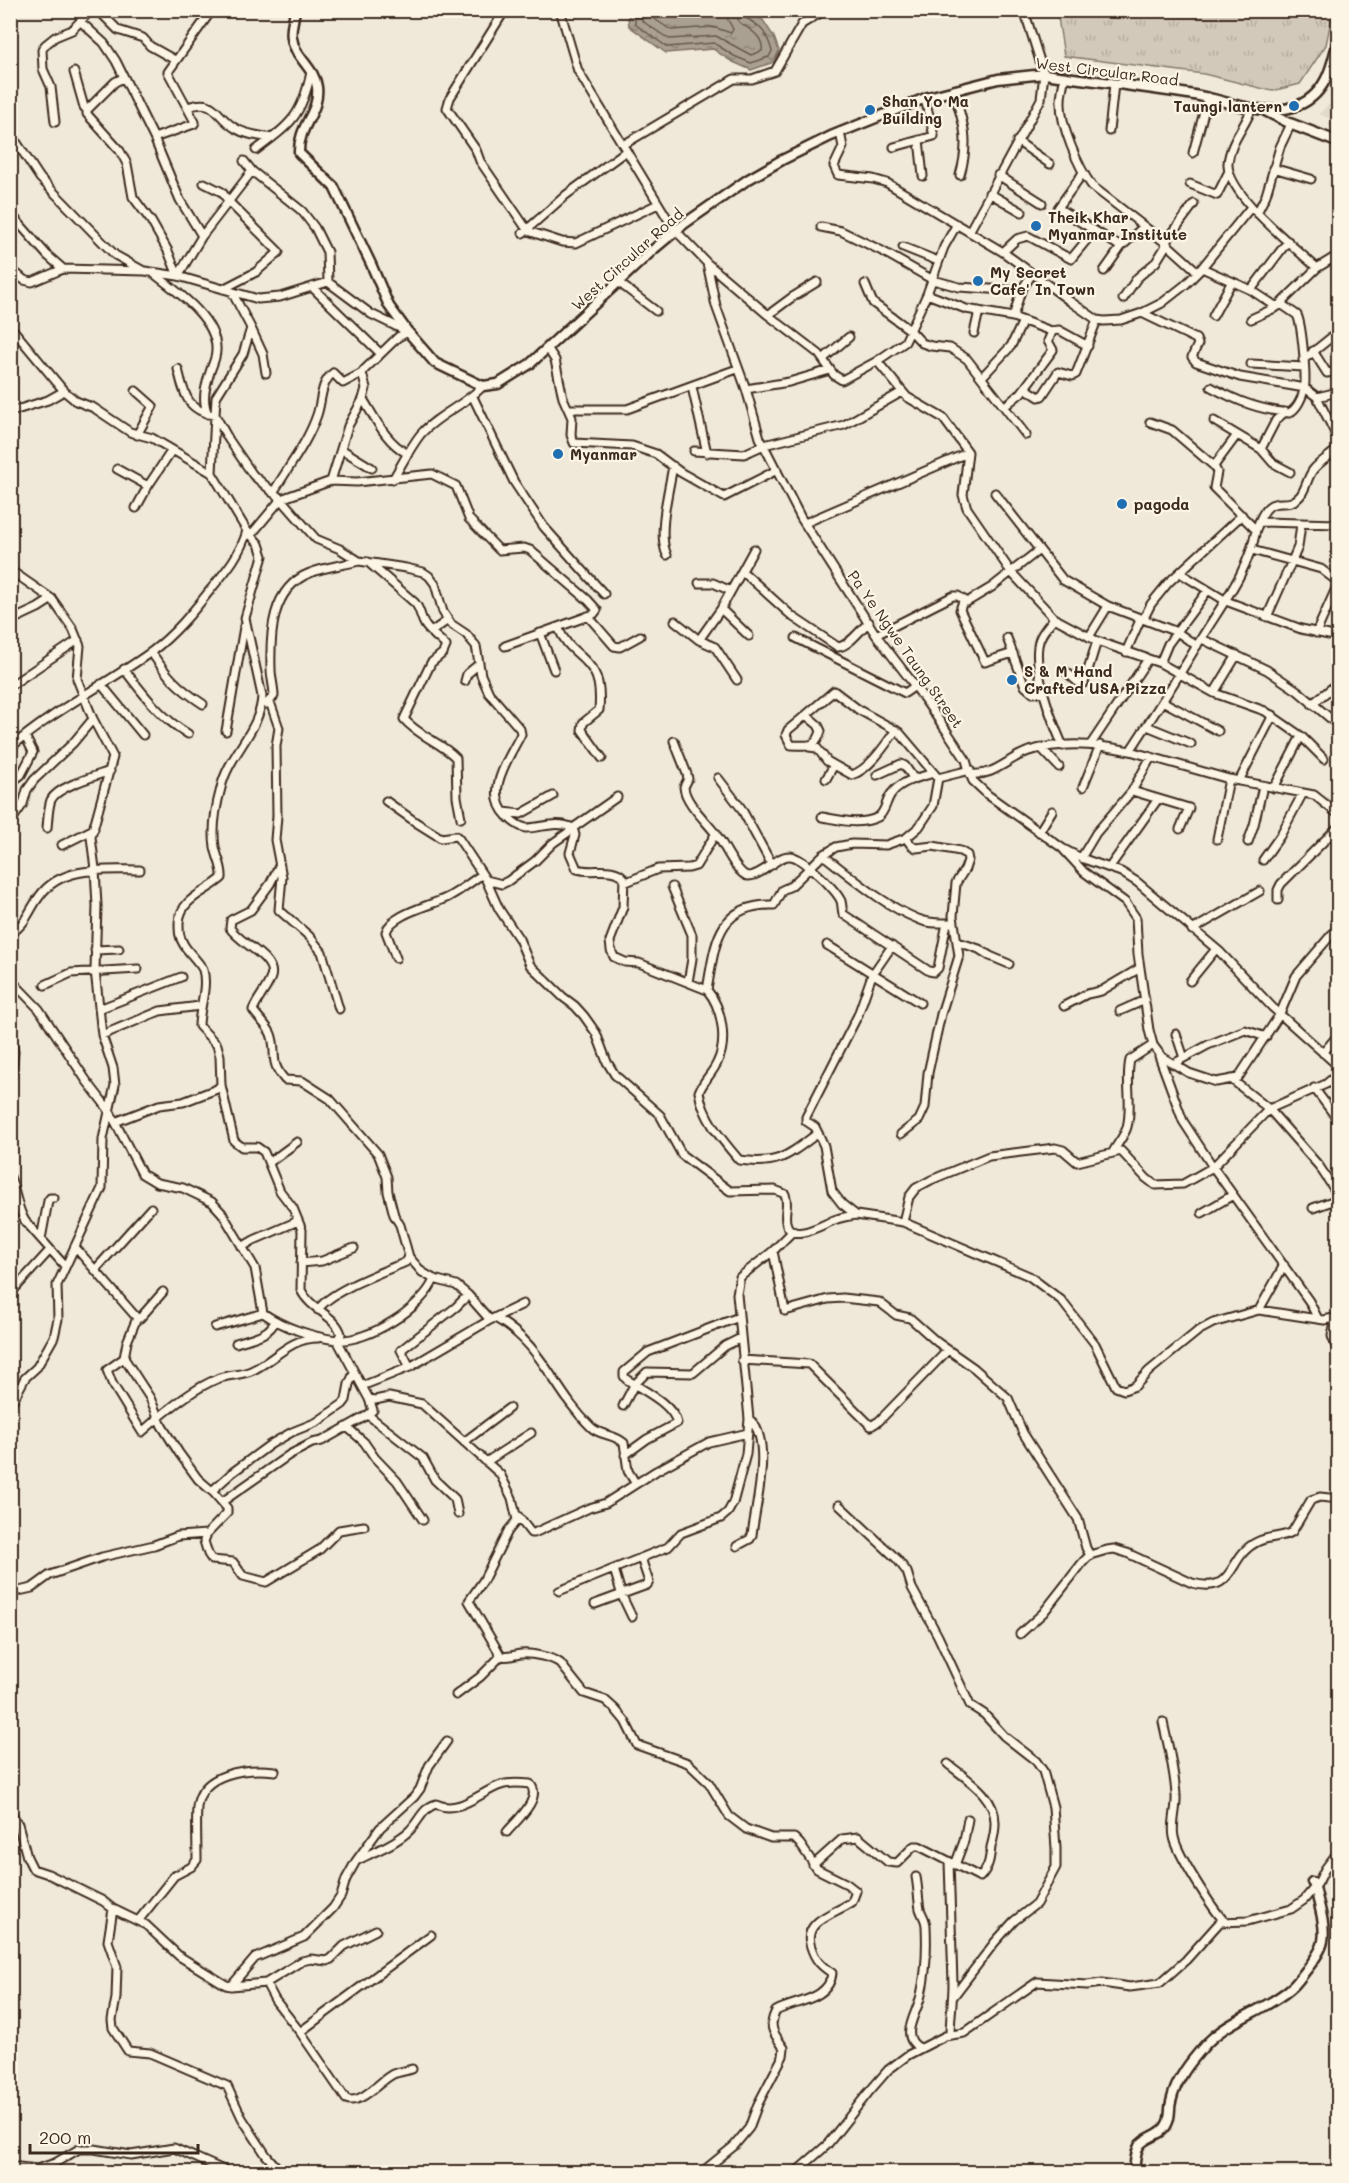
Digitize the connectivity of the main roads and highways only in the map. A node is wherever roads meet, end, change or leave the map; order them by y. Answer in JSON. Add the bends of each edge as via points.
{"nodes":[{"id":1,"x":1291,"y":124,"type":"road end"},
{"id":2,"x":1338,"y":142,"type":"edge"}],
"edges":[{"from":1,"to":2,"type":"main road"}]}
